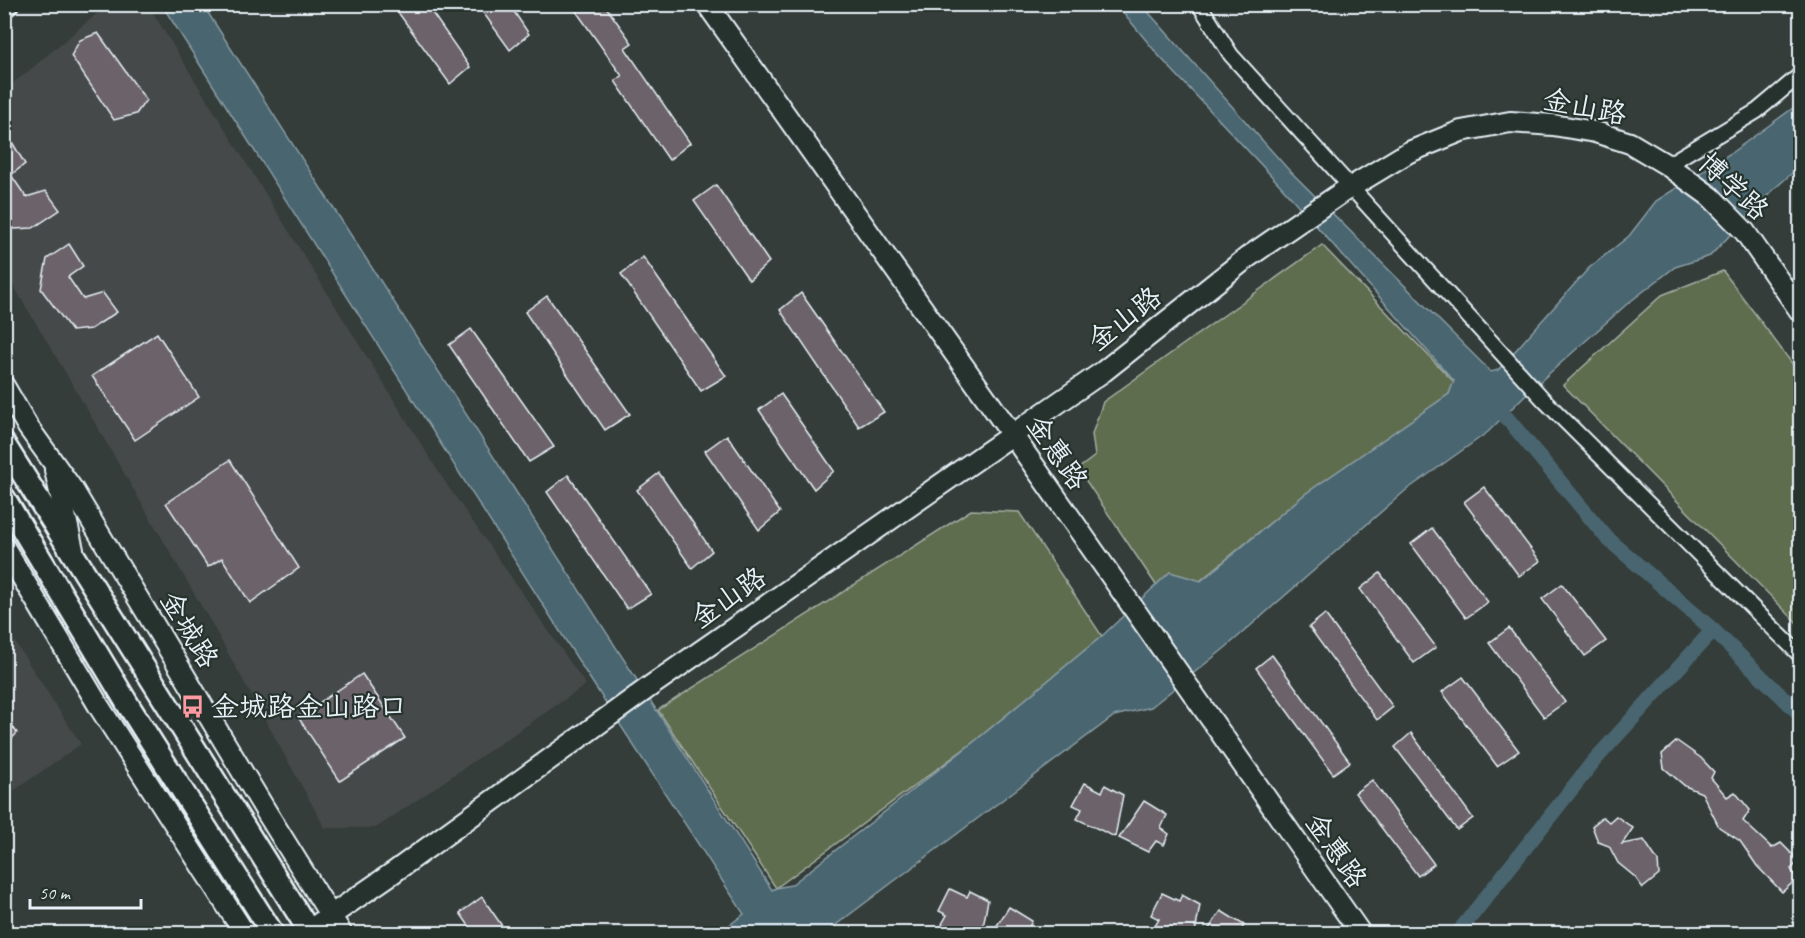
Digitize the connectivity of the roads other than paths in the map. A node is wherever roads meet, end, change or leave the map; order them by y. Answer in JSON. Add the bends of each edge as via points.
{"nodes":[{"id":1,"x":707,"y":4,"type":"edge"},
{"id":2,"x":1199,"y":4,"type":"edge"},
{"id":3,"x":1800,"y":75,"type":"edge"},
{"id":4,"x":1673,"y":169,"type":"junction"},
{"id":5,"x":1346,"y":190,"type":"junction"},
{"id":6,"x":1800,"y":310,"type":"edge"},
{"id":7,"x":4,"y":386,"type":"edge"},
{"id":8,"x":1011,"y":434,"type":"junction"},
{"id":9,"x":4,"y":444,"type":"edge"},
{"id":10,"x":54,"y":462,"type":"junction"},
{"id":11,"x":4,"y":498,"type":"edge"},
{"id":12,"x":4,"y":547,"type":"edge"},
{"id":13,"x":74,"y":556,"type":"junction"},
{"id":14,"x":63,"y":596,"type":"junction"},
{"id":15,"x":1800,"y":655,"type":"edge"},
{"id":16,"x":100,"y":708,"type":"junction"},
{"id":17,"x":331,"y":915,"type":"junction"},
{"id":18,"x":308,"y":932,"type":"edge"},
{"id":19,"x":245,"y":933,"type":"edge"},
{"id":20,"x":273,"y":933,"type":"edge"},
{"id":21,"x":342,"y":933,"type":"edge"},
{"id":22,"x":1361,"y":933,"type":"edge"}],
"edges":[{"from":1,"to":8,"type":"main road","name":"金惠路"},
{"from":2,"to":5,"type":"street","via":[[1231,55]]},
{"from":3,"to":4,"type":"street","via":[[1757,111]]},
{"from":4,"to":5,"type":"main road","name":"金山路","via":[[1630,143],[1595,132],[1510,122],[1461,131],[1409,152]]},
{"from":4,"to":6,"type":"main road","name":"博学路","via":[[1711,197],[1745,232]]},
{"from":5,"to":8,"type":"main road","name":"金山路","via":[[1248,257],[1104,371]]},
{"from":5,"to":15,"type":"street","via":[[1544,400]]},
{"from":7,"to":10,"type":"main road","name":"金城路"},
{"from":8,"to":17,"type":"main road","name":"金山路"},
{"from":8,"to":22,"type":"main road","name":"金惠路"},
{"from":9,"to":13,"type":"main road","name":"金城路"},
{"from":10,"to":13,"type":"main road"},
{"from":10,"to":17,"type":"main road","name":"金城路"},
{"from":11,"to":14,"type":"main road"},
{"from":12,"to":16,"type":"main road"},
{"from":13,"to":18,"type":"main road","name":"金城路"},
{"from":14,"to":16,"type":"main road"},
{"from":14,"to":20,"type":"main road"},
{"from":16,"to":19,"type":"main road"},
{"from":17,"to":18,"type":"main road"},
{"from":17,"to":21,"type":"main road","name":"金城路"}]}
